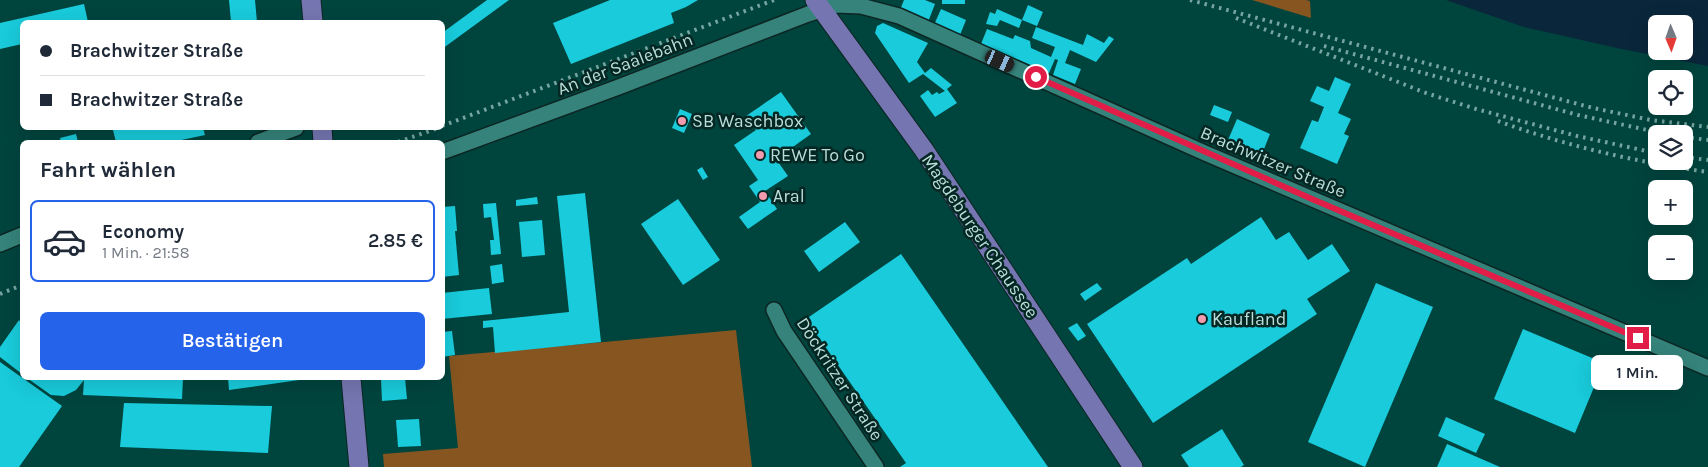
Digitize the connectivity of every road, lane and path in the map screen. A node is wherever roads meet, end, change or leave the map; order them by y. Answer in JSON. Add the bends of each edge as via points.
{"nodes":[{"id":1,"x":310,"y":0,"type":"edge"},
{"id":2,"x":818,"y":5,"type":"edge"},
{"id":3,"x":313,"y":20,"type":"edge"},
{"id":4,"x":291,"y":130,"type":"edge"},
{"id":5,"x":263,"y":140,"type":"edge"},
{"id":6,"x":445,"y":151,"type":"edge"},
{"id":7,"x":20,"y":236,"type":"edge"},
{"id":8,"x":0,"y":244,"type":"edge"},
{"id":9,"x":774,"y":310,"type":"dead end"},
{"id":10,"x":1708,"y":368,"type":"edge"},
{"id":11,"x":351,"y":380,"type":"edge"},
{"id":12,"x":359,"y":467,"type":"edge"},
{"id":13,"x":876,"y":467,"type":"edge"},
{"id":14,"x":1133,"y":467,"type":"edge"}],
"edges":[{"from":1,"to":3,"type":"main road"},
{"from":2,"to":6,"type":"street","name":"An der Saalebahn","via":[[616,88]]},
{"from":2,"to":10,"type":"street","name":"Brachwitzer Straße","via":[[861,6],[899,16],[1197,149]]},
{"from":2,"to":14,"type":"main road","name":"Magdeburger Chaussee","via":[[924,150]]},
{"from":4,"to":5,"type":"street"},
{"from":7,"to":8,"type":"street"},
{"from":9,"to":13,"type":"street","name":"Döckritzer Straße","via":[[784,331]]},
{"from":11,"to":12,"type":"main road"}]}
